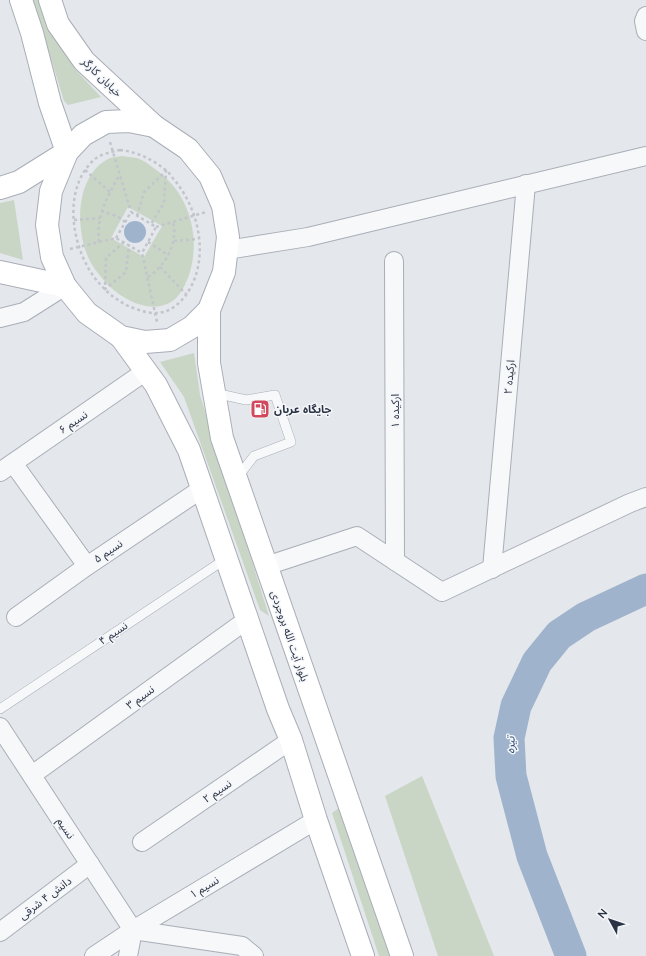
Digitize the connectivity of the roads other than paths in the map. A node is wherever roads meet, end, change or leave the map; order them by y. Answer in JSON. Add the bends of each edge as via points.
{"nodes":[{"id":1,"x":21,"y":0,"type":"edge"},
{"id":2,"x":50,"y":0,"type":"edge"},
{"id":3,"x":646,"y":16,"type":"edge"},
{"id":4,"x":646,"y":31,"type":"edge"},
{"id":5,"x":154,"y":126,"type":"junction"},
{"id":6,"x":67,"y":152,"type":"junction"},
{"id":7,"x":646,"y":156,"type":"edge"},
{"id":8,"x":526,"y":184,"type":"junction"},
{"id":9,"x":0,"y":188,"type":"edge"},
{"id":10,"x":227,"y":250,"type":"junction"},
{"id":11,"x":394,"y":261,"type":"dead end"},
{"id":12,"x":0,"y":272,"type":"edge"},
{"id":13,"x":65,"y":286,"type":"junction"},
{"id":14,"x":209,"y":310,"type":"junction"},
{"id":15,"x":0,"y":318,"type":"edge"},
{"id":16,"x":121,"y":337,"type":"junction"},
{"id":17,"x":146,"y":371,"type":"junction"},
{"id":18,"x":214,"y":393,"type":"junction"},
{"id":19,"x":7,"y":467,"type":"edge"},
{"id":20,"x":236,"y":479,"type":"junction"},
{"id":21,"x":203,"y":488,"type":"junction"},
{"id":22,"x":646,"y":497,"type":"edge"},
{"id":23,"x":227,"y":558,"type":"junction"},
{"id":24,"x":395,"y":561,"type":"junction"},
{"id":25,"x":87,"y":566,"type":"junction"},
{"id":26,"x":266,"y":566,"type":"junction"},
{"id":27,"x":492,"y":569,"type":"junction"},
{"id":28,"x":16,"y":617,"type":"dead end"},
{"id":29,"x":248,"y":619,"type":"junction"},
{"id":30,"x":0,"y":709,"type":"edge"},
{"id":31,"x":0,"y":727,"type":"edge"},
{"id":32,"x":291,"y":740,"type":"junction"},
{"id":33,"x":32,"y":775,"type":"junction"},
{"id":34,"x":316,"y":820,"type":"junction"},
{"id":35,"x":142,"y":842,"type":"dead end"},
{"id":36,"x":90,"y":864,"type":"junction"},
{"id":37,"x":132,"y":930,"type":"junction"},
{"id":38,"x":0,"y":932,"type":"edge"},
{"id":39,"x":94,"y":956,"type":"edge"},
{"id":40,"x":128,"y":956,"type":"edge"},
{"id":41,"x":254,"y":956,"type":"edge"},
{"id":42,"x":364,"y":956,"type":"edge"},
{"id":43,"x":402,"y":956,"type":"edge"}],
"edges":[{"from":1,"to":6,"type":"main road","via":[[50,103]]},
{"from":2,"to":5,"type":"main road","name":"خیابان کارگر","via":[[58,24],[84,61]]},
{"from":3,"to":4,"type":"street"},
{"from":5,"to":6,"type":"main road","via":[[106,122],[83,135]]},
{"from":5,"to":10,"type":"main road","name":"خیابان کارگر","via":[[188,149],[210,176],[223,206],[228,237]]},
{"from":6,"to":9,"type":"main road","via":[[19,182]]},
{"from":6,"to":13,"type":"main road","via":[[51,191],[47,225],[52,257]]},
{"from":7,"to":8,"type":"street"},
{"from":8,"to":10,"type":"street","via":[[308,238]]},
{"from":8,"to":27,"type":"street","name":"ارکیده ۲"},
{"from":10,"to":14,"type":"main road","name":"خیابان کارگر","via":[[224,272]]},
{"from":11,"to":24,"type":"street","name":"ارکیده ۱"},
{"from":12,"to":13,"type":"main road"},
{"from":13,"to":15,"type":"street","via":[[24,312]]},
{"from":13,"to":16,"type":"main road","via":[[87,313]]},
{"from":14,"to":16,"type":"main road","via":[[192,327],[170,340],[146,342]]},
{"from":14,"to":18,"type":"main road","name":"بلوار آیت الله بروجردی","via":[[210,363]]},
{"from":16,"to":17,"type":"main road"},
{"from":17,"to":19,"type":"street","name":"نسیم ۶"},
{"from":17,"to":21,"type":"main road","via":[[190,450]]},
{"from":18,"to":20,"type":"main road","name":"بلوار آیت الله بروجردی","via":[[222,438]]},
{"from":18,"to":20,"type":"lane","via":[[246,400],[274,395],[291,442],[254,456]]},
{"from":19,"to":25,"type":"street"},
{"from":20,"to":26,"type":"main road","name":"بلوار آیت الله بروجردی"},
{"from":21,"to":23,"type":"main road"},
{"from":21,"to":25,"type":"street","name":"نسیم ۵"},
{"from":22,"to":27,"type":"street"},
{"from":23,"to":29,"type":"main road"},
{"from":23,"to":30,"type":"lane","name":"نسیم ۴"},
{"from":24,"to":26,"type":"street","via":[[357,536]]},
{"from":24,"to":27,"type":"street","via":[[442,592]]},
{"from":25,"to":28,"type":"street","name":"نسیم ۵"},
{"from":26,"to":43,"type":"main road","name":"بلوار آیت الله بروجردی"},
{"from":29,"to":32,"type":"main road"},
{"from":29,"to":33,"type":"street","name":"نسیم ۳"},
{"from":31,"to":33,"type":"street","name":"نسیم"},
{"from":32,"to":34,"type":"main road"},
{"from":32,"to":35,"type":"street","name":"نسیم ۲"},
{"from":33,"to":36,"type":"street","name":"نسیم"},
{"from":34,"to":37,"type":"street","name":"نسیم ۱"},
{"from":34,"to":42,"type":"main road"},
{"from":36,"to":37,"type":"street","name":"نسیم"},
{"from":36,"to":38,"type":"street","name":"دانش ۴ شرقی"},
{"from":37,"to":39,"type":"street","name":"نسیم ۱"},
{"from":37,"to":40,"type":"street"},
{"from":37,"to":41,"type":"street","via":[[242,946]]}]}
